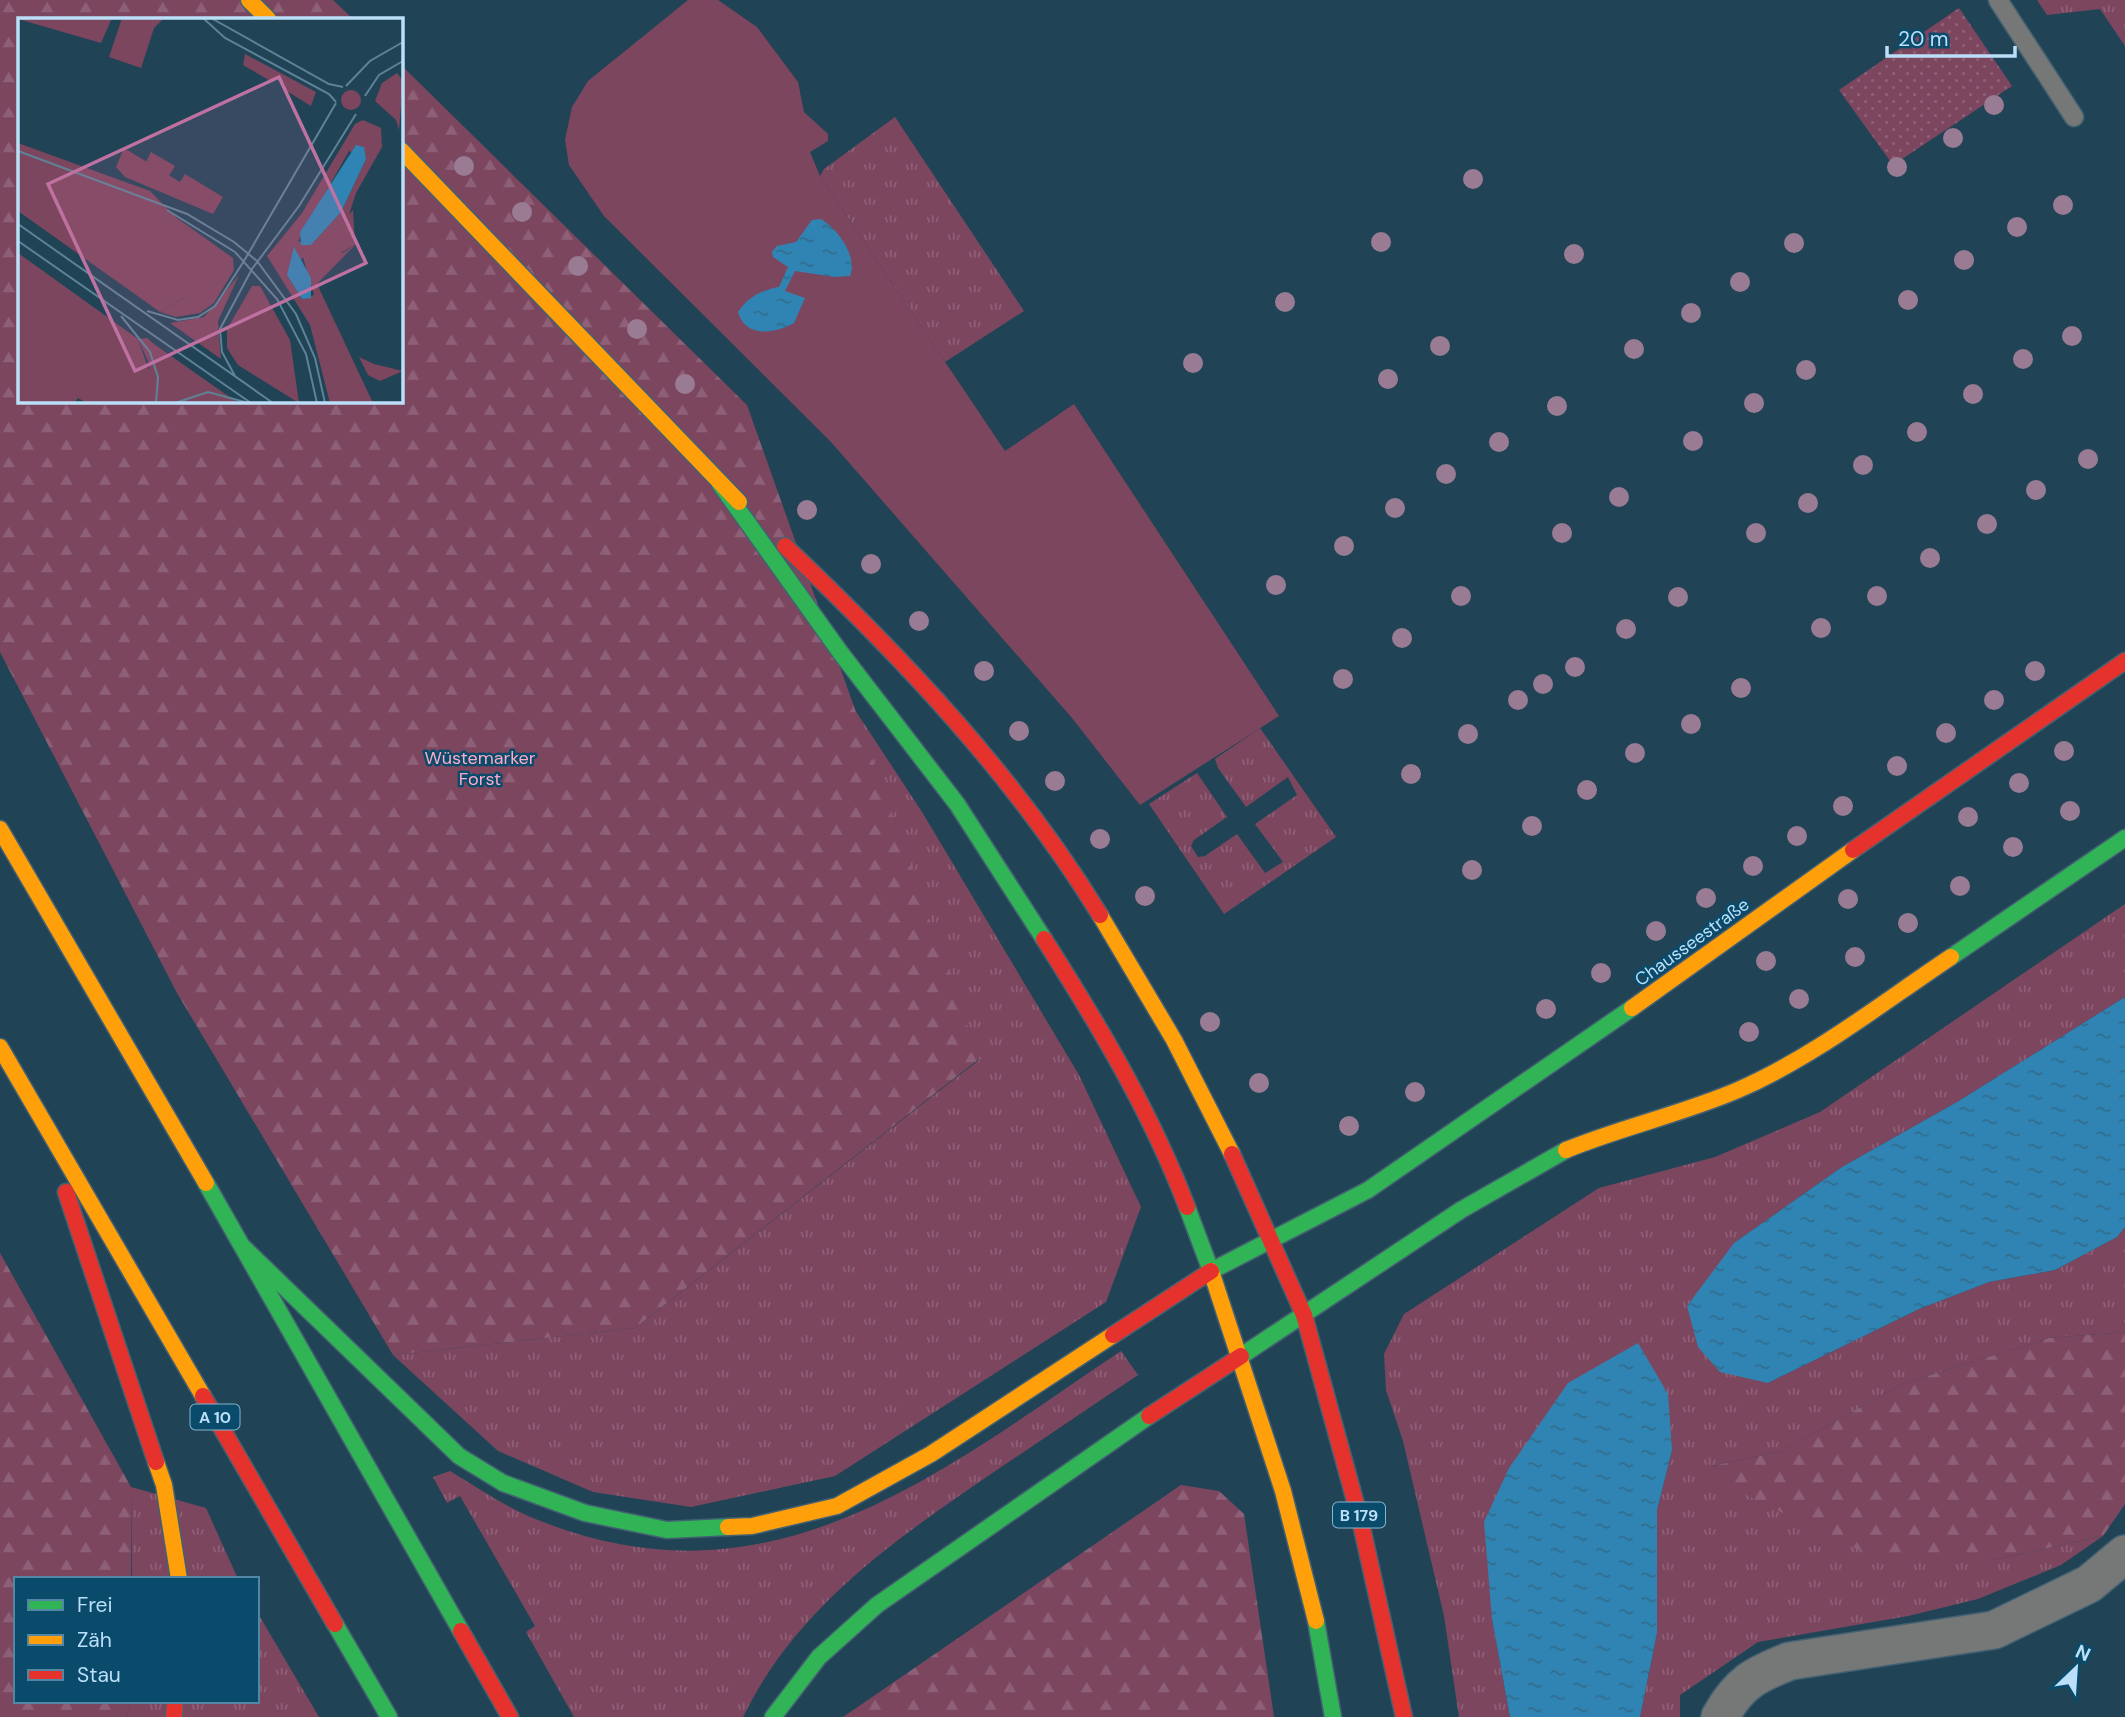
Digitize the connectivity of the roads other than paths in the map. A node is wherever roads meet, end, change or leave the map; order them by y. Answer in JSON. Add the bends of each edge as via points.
{"nodes":[{"id":1,"x":249,"y":0,"type":"edge"},
{"id":2,"x":1998,"y":0,"type":"edge"},
{"id":3,"x":267,"y":18,"type":"edge"},
{"id":4,"x":2074,"y":117,"type":"dead end"},
{"id":5,"x":402,"y":151,"type":"edge"},
{"id":6,"x":720,"y":484,"type":"junction"},
{"id":7,"x":2125,"y":661,"type":"edge"},
{"id":8,"x":0,"y":829,"type":"edge"},
{"id":9,"x":2125,"y":838,"type":"edge"},
{"id":10,"x":0,"y":1047,"type":"edge"},
{"id":11,"x":41,"y":1117,"type":"junction"},
{"id":12,"x":1272,"y":1240,"type":"junction"},
{"id":13,"x":243,"y":1247,"type":"junction"},
{"id":14,"x":1211,"y":1271,"type":"junction"},
{"id":15,"x":1304,"y":1315,"type":"junction"},
{"id":16,"x":1241,"y":1356,"type":"junction"},
{"id":17,"x":2125,"y":1554,"type":"edge"},
{"id":18,"x":179,"y":1577,"type":"edge"},
{"id":19,"x":389,"y":1717,"type":"edge"},
{"id":20,"x":510,"y":1717,"type":"edge"},
{"id":21,"x":773,"y":1717,"type":"edge"},
{"id":22,"x":1333,"y":1717,"type":"edge"},
{"id":23,"x":1404,"y":1717,"type":"edge"},
{"id":24,"x":1720,"y":1717,"type":"edge"}],
"edges":[{"from":1,"to":3,"type":"main road"},
{"from":2,"to":4,"type":"lane"},
{"from":5,"to":6,"type":"main road"},
{"from":6,"to":12,"type":"main road","via":[[858,615],[948,711],[1016,794],[1114,941],[1203,1092]]},
{"from":6,"to":14,"type":"main road","via":[[840,652],[957,804],[1064,971],[1109,1044],[1166,1156]]},
{"from":7,"to":12,"type":"main road","name":"Chausseestraße","via":[[1368,1190]]},
{"from":8,"to":13,"type":"main road"},
{"from":9,"to":15,"type":"main road","via":[[1774,1073],[1551,1157],[1461,1210]]},
{"from":10,"to":11,"type":"main road","number":"A 10"},
{"from":11,"to":18,"type":"main road","via":[[163,1485]]},
{"from":11,"to":19,"type":"main road","number":"A 10"},
{"from":12,"to":14,"type":"main road","name":"Chausseestraße"},
{"from":12,"to":15,"type":"main road"},
{"from":13,"to":14,"type":"main road","name":"Chausseestraße","via":[[459,1456],[503,1483],[585,1513],[667,1530],[752,1526],[837,1506],[931,1454]]},
{"from":13,"to":20,"type":"main road"},
{"from":14,"to":16,"type":"main road"},
{"from":15,"to":16,"type":"main road"},
{"from":15,"to":23,"type":"main road","number":"B 179","via":[[1360,1518]]},
{"from":16,"to":21,"type":"main road","via":[[971,1537],[871,1612],[821,1656]]},
{"from":16,"to":22,"type":"main road","via":[[1288,1506]]},
{"from":17,"to":24,"type":"street","via":[[2089,1584],[1994,1630],[1790,1661],[1759,1673],[1736,1689]]}]}
